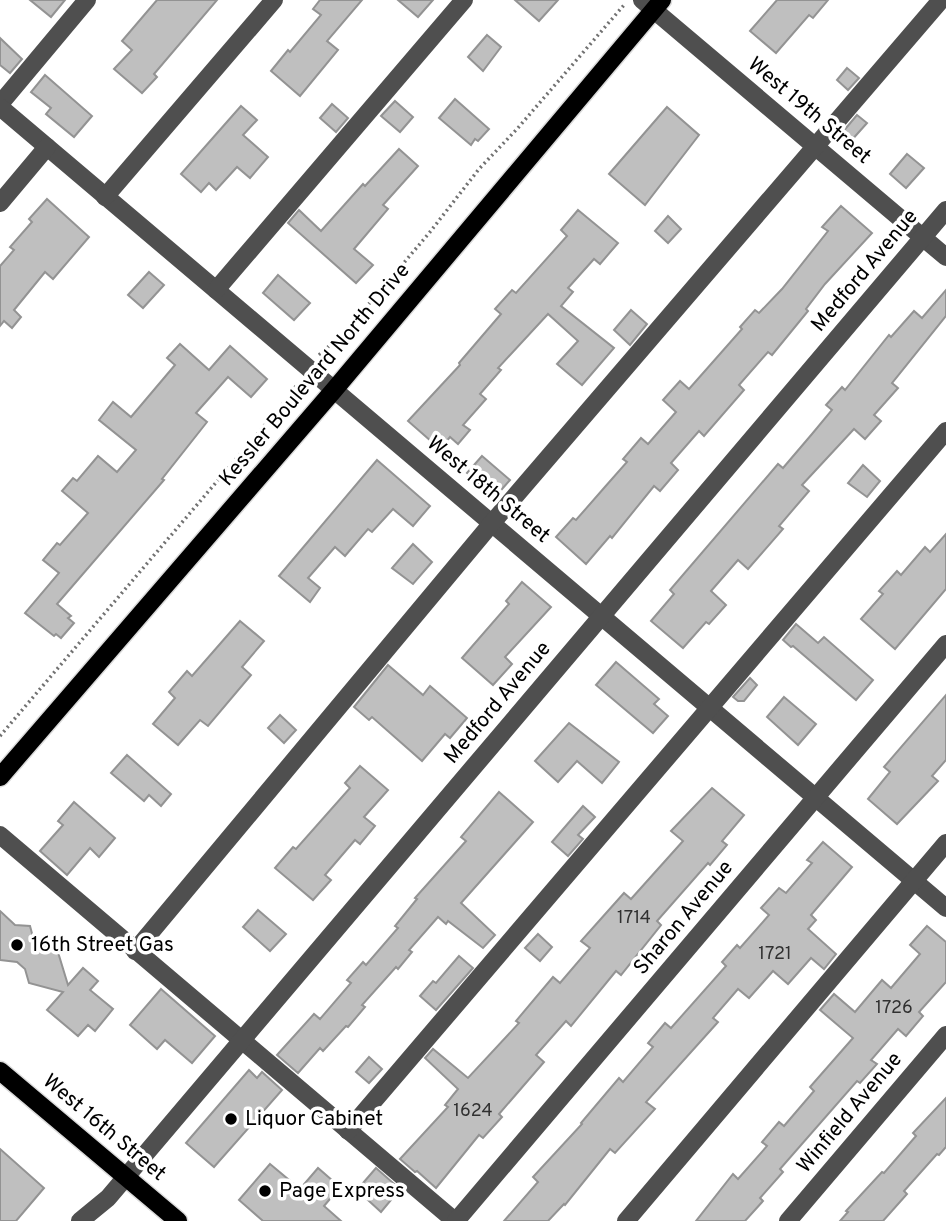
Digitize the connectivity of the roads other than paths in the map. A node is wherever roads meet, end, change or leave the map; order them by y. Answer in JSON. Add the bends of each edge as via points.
{"nodes":[{"id":1,"x":87,"y":0,"type":"edge"},
{"id":2,"x":274,"y":0,"type":"edge"},
{"id":3,"x":464,"y":0,"type":"edge"},
{"id":4,"x":941,"y":0,"type":"edge"},
{"id":5,"x":652,"y":3,"type":"edge"},
{"id":6,"x":0,"y":106,"type":"edge"},
{"id":7,"x":817,"y":147,"type":"junction"},
{"id":8,"x":47,"y":148,"type":"junction"},
{"id":9,"x":105,"y":197,"type":"junction"},
{"id":10,"x":0,"y":203,"type":"edge"},
{"id":11,"x":946,"y":210,"type":"edge"},
{"id":12,"x":923,"y":237,"type":"junction"},
{"id":13,"x":946,"y":257,"type":"edge"},
{"id":14,"x":216,"y":290,"type":"junction"},
{"id":15,"x":334,"y":390,"type":"junction"},
{"id":16,"x":946,"y":431,"type":"edge"},
{"id":17,"x":492,"y":523,"type":"junction"},
{"id":18,"x":602,"y":615,"type":"junction"},
{"id":19,"x":946,"y":644,"type":"edge"},
{"id":20,"x":710,"y":707,"type":"junction"},
{"id":21,"x":1,"y":774,"type":"edge"},
{"id":22,"x":816,"y":797,"type":"junction"},
{"id":23,"x":0,"y":835,"type":"edge"},
{"id":24,"x":946,"y":842,"type":"edge"},
{"id":25,"x":914,"y":880,"type":"junction"},
{"id":26,"x":946,"y":908,"type":"edge"},
{"id":27,"x":135,"y":951,"type":"junction"},
{"id":28,"x":946,"y":1035,"type":"edge"},
{"id":29,"x":240,"y":1041,"type":"junction"},
{"id":30,"x":0,"y":1071,"type":"edge"},
{"id":31,"x":348,"y":1131,"type":"junction"},
{"id":32,"x":125,"y":1176,"type":"junction"},
{"id":33,"x":80,"y":1221,"type":"edge"},
{"id":34,"x":178,"y":1221,"type":"edge"},
{"id":35,"x":455,"y":1221,"type":"edge"},
{"id":36,"x":626,"y":1221,"type":"edge"},
{"id":37,"x":788,"y":1221,"type":"edge"}],
"edges":[{"from":1,"to":6,"type":"street"},
{"from":2,"to":9,"type":"street"},
{"from":3,"to":14,"type":"street"},
{"from":4,"to":7,"type":"street"},
{"from":5,"to":7,"type":"street","name":"West 19th Street"},
{"from":5,"to":15,"type":"main road","name":"Kessler Boulevard North Drive"},
{"from":6,"to":8,"type":"street","name":"West 18th Street"},
{"from":7,"to":12,"type":"street","name":"West 19th Street"},
{"from":7,"to":17,"type":"street"},
{"from":8,"to":9,"type":"street","name":"West 18th Street"},
{"from":8,"to":10,"type":"street"},
{"from":9,"to":14,"type":"street","name":"West 18th Street"},
{"from":11,"to":12,"type":"street","name":"Medford Avenue"},
{"from":12,"to":13,"type":"street","name":"West 19th Street"},
{"from":12,"to":18,"type":"street","name":"Medford Avenue"},
{"from":14,"to":15,"type":"street","name":"West 18th Street"},
{"from":15,"to":17,"type":"street","name":"West 18th Street"},
{"from":15,"to":21,"type":"main road","name":"Kessler Boulevard North Drive"},
{"from":16,"to":20,"type":"street"},
{"from":17,"to":18,"type":"street","name":"West 18th Street"},
{"from":17,"to":27,"type":"street"},
{"from":18,"to":20,"type":"street","name":"West 18th Street"},
{"from":18,"to":29,"type":"street","name":"Medford Avenue"},
{"from":19,"to":22,"type":"street","name":"Sharon Avenue"},
{"from":20,"to":22,"type":"street","name":"West 18th Street"},
{"from":20,"to":31,"type":"street"},
{"from":22,"to":25,"type":"street","name":"West 18th Street"},
{"from":22,"to":35,"type":"street","name":"Sharon Avenue"},
{"from":23,"to":27,"type":"street"},
{"from":24,"to":25,"type":"street"},
{"from":25,"to":26,"type":"street","name":"West 18th Street"},
{"from":25,"to":36,"type":"street"},
{"from":27,"to":29,"type":"street"},
{"from":28,"to":37,"type":"street","name":"Winfield Avenue"},
{"from":29,"to":31,"type":"street"},
{"from":29,"to":32,"type":"street","name":"Medford Avenue"},
{"from":30,"to":32,"type":"main road","name":"West 16th Street"},
{"from":31,"to":35,"type":"street"},
{"from":32,"to":33,"type":"street","name":"Medford Avenue","via":[[105,1201]]},
{"from":32,"to":34,"type":"main road","name":"West 16th Street"}]}
